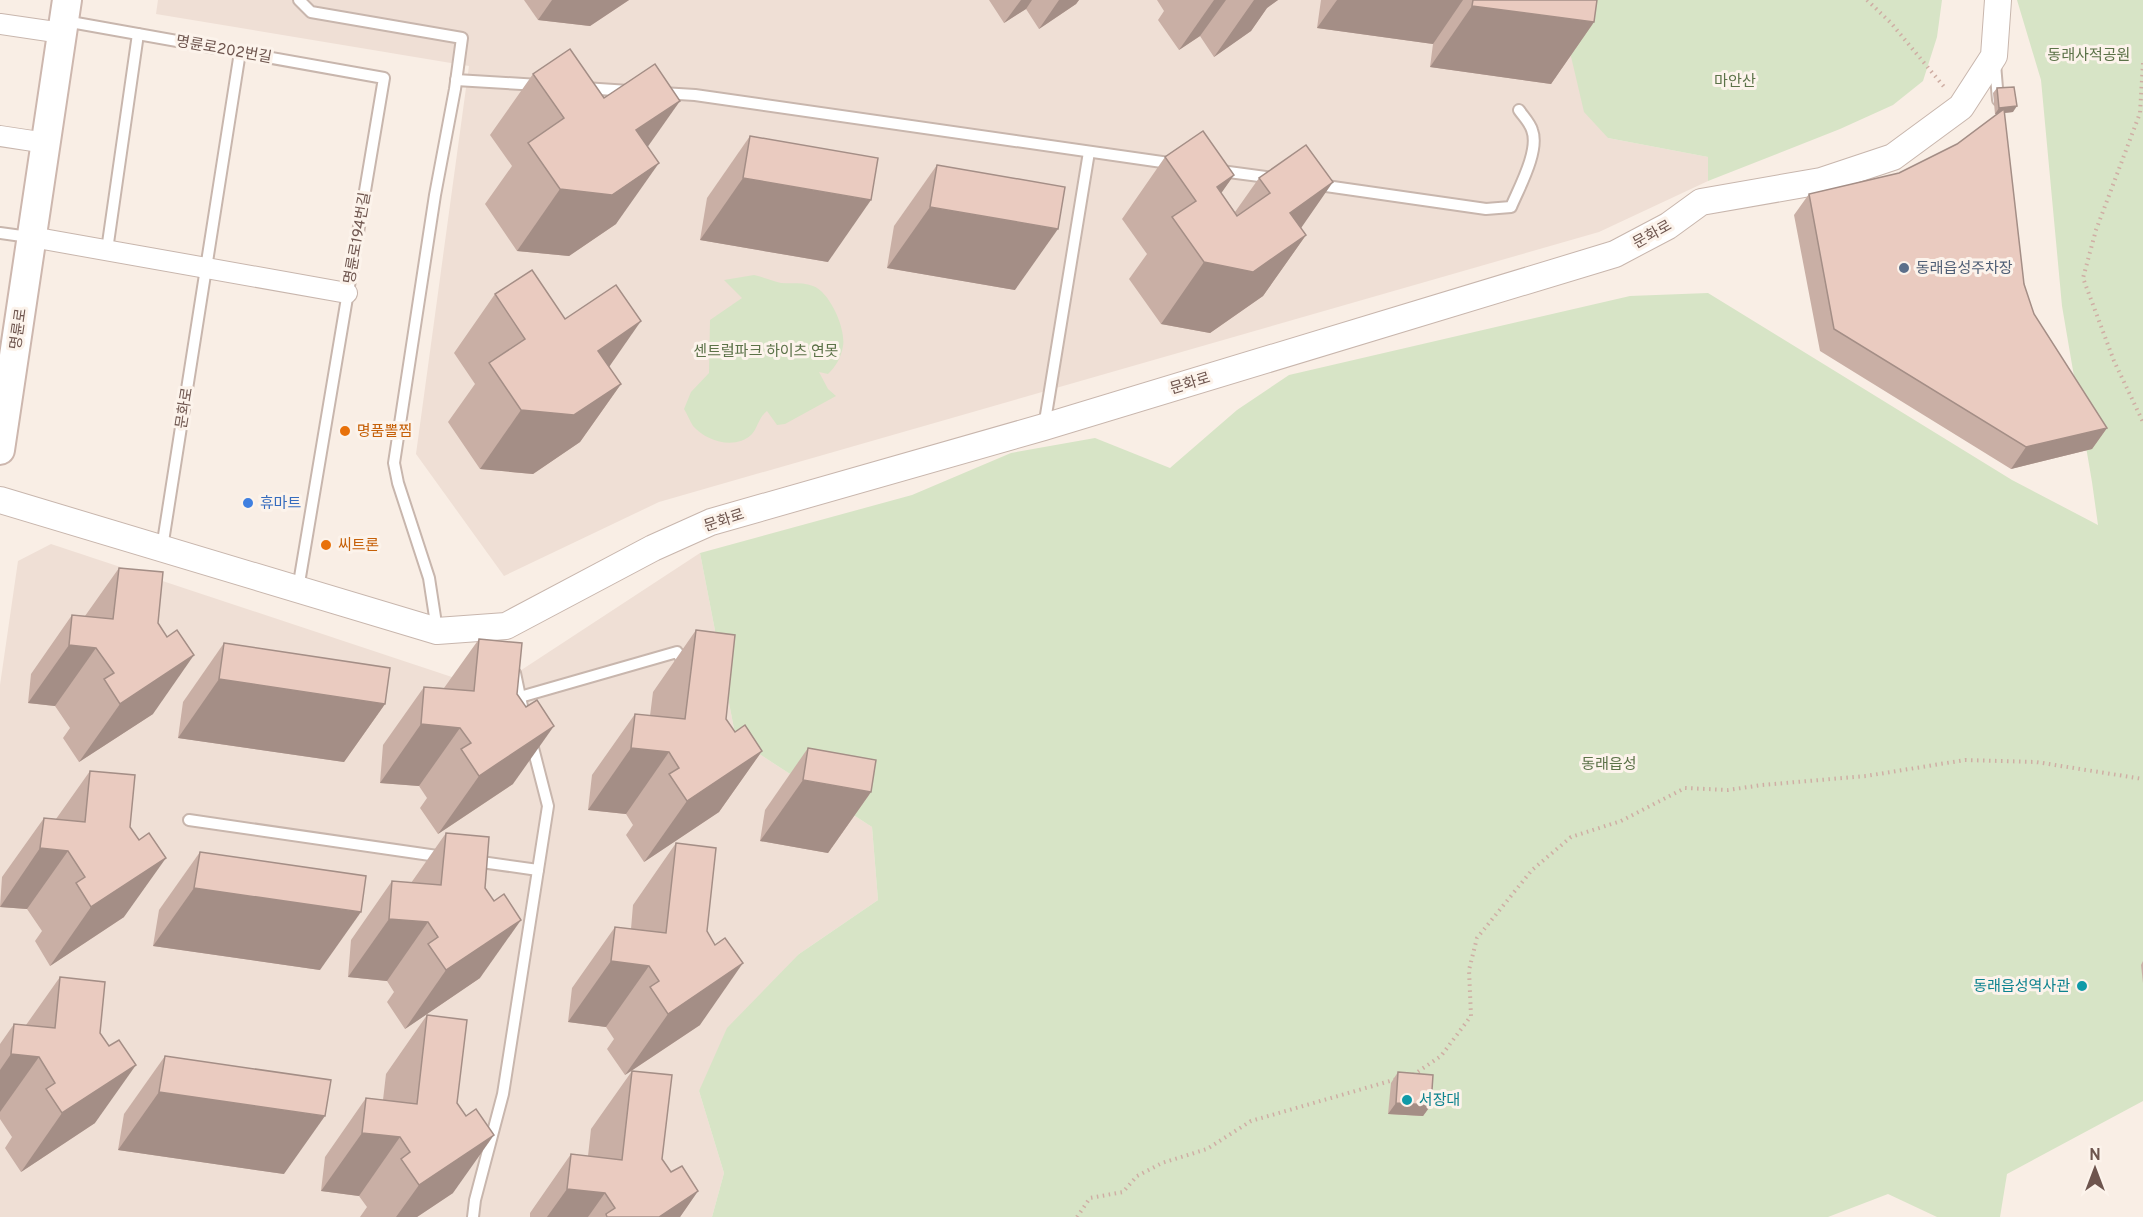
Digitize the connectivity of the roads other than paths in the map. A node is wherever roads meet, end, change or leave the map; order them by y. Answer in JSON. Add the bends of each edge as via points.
{"nodes":[{"id":1,"x":299,"y":0,"type":"edge"},
{"id":2,"x":1998,"y":0,"type":"edge"},
{"id":3,"x":64,"y":18,"type":"edge"},
{"id":4,"x":0,"y":24,"type":"edge"},
{"id":5,"x":138,"y":34,"type":"junction"},
{"id":6,"x":240,"y":52,"type":"junction"},
{"id":7,"x":1994,"y":56,"type":"junction"},
{"id":8,"x":384,"y":78,"type":"joint"},
{"id":9,"x":456,"y":80,"type":"junction"},
{"id":10,"x":551,"y":86,"type":"edge"},
{"id":11,"x":575,"y":88,"type":"edge"},
{"id":12,"x":635,"y":91,"type":"edge"},
{"id":13,"x":647,"y":92,"type":"edge"},
{"id":14,"x":1520,"y":110,"type":"dead end"},
{"id":15,"x":2000,"y":115,"type":"edge"},
{"id":16,"x":0,"y":136,"type":"edge"},
{"id":17,"x":46,"y":143,"type":"junction"},
{"id":18,"x":1089,"y":152,"type":"junction"},
{"id":19,"x":1183,"y":165,"type":"edge"},
{"id":20,"x":1206,"y":168,"type":"edge"},
{"id":21,"x":1288,"y":180,"type":"edge"},
{"id":22,"x":1311,"y":183,"type":"edge"},
{"id":23,"x":0,"y":233,"type":"edge"},
{"id":24,"x":32,"y":237,"type":"junction"},
{"id":25,"x":107,"y":250,"type":"junction"},
{"id":26,"x":207,"y":268,"type":"junction"},
{"id":27,"x":347,"y":293,"type":"junction"},
{"id":28,"x":2,"y":420,"type":"edge"},
{"id":29,"x":1044,"y":427,"type":"junction"},
{"id":30,"x":0,"y":450,"type":"edge"},
{"id":31,"x":0,"y":500,"type":"edge"},
{"id":32,"x":162,"y":549,"type":"junction"},
{"id":33,"x":298,"y":589,"type":"junction"},
{"id":34,"x":437,"y":631,"type":"junction"},
{"id":35,"x":514,"y":666,"type":"edge"},
{"id":36,"x":694,"y":677,"type":"edge"},
{"id":37,"x":520,"y":697,"type":"junction"},
{"id":38,"x":189,"y":820,"type":"dead end"},
{"id":39,"x":456,"y":859,"type":"edge"},
{"id":40,"x":468,"y":860,"type":"edge"},
{"id":41,"x":538,"y":870,"type":"junction"},
{"id":42,"x":473,"y":1217,"type":"edge"}],
"edges":[{"from":1,"to":9,"type":"lane","via":[[311,12],[462,38]]},
{"from":2,"to":7,"type":"street","name":"문화로"},
{"from":3,"to":4,"type":"street"},
{"from":3,"to":5,"type":"lane","name":"명륜로202번길"},
{"from":3,"to":17,"type":"main road","name":"명륜로"},
{"from":5,"to":6,"type":"lane","name":"명륜로202번길"},
{"from":5,"to":25,"type":"lane"},
{"from":6,"to":8,"type":"lane","name":"명륜로202번길"},
{"from":6,"to":26,"type":"lane"},
{"from":7,"to":15,"type":"lane"},
{"from":7,"to":29,"type":"street","name":"문화로","via":[[1961,106],[1893,157],[1822,186],[1701,202],[1668,226],[1615,254]]},
{"from":8,"to":27,"type":"lane","name":"명륜로194번길"},
{"from":9,"to":10,"type":"lane"},
{"from":9,"to":34,"type":"lane","via":[[394,463],[429,578]]},
{"from":11,"to":12,"type":"lane"},
{"from":13,"to":18,"type":"lane","via":[[695,95]]},
{"from":14,"to":22,"type":"lane","via":[[1533,130],[1533,144],[1524,180],[1511,207],[1486,208]]},
{"from":16,"to":17,"type":"street"},
{"from":17,"to":24,"type":"main road","name":"명륜로"},
{"from":18,"to":19,"type":"lane"},
{"from":18,"to":29,"type":"lane"},
{"from":20,"to":21,"type":"lane"},
{"from":23,"to":24,"type":"lane"},
{"from":24,"to":25,"type":"street","name":"명륜로194번길"},
{"from":24,"to":28,"type":"main road","name":"명륜로"},
{"from":25,"to":26,"type":"street","name":"명륜로194번길"},
{"from":26,"to":27,"type":"street","name":"명륜로194번길"},
{"from":26,"to":32,"type":"lane","name":"문화로"},
{"from":27,"to":33,"type":"lane"},
{"from":28,"to":30,"type":"main road","name":"명륜로"},
{"from":29,"to":34,"type":"street","name":"문화로","via":[[711,522],[653,548],[507,631]]},
{"from":31,"to":32,"type":"street","name":"문화로"},
{"from":32,"to":33,"type":"street","name":"문화로"},
{"from":33,"to":34,"type":"street","name":"문화로"},
{"from":35,"to":37,"type":"lane"},
{"from":36,"to":37,"type":"lane","via":[[677,652]]},
{"from":37,"to":41,"type":"lane","via":[[548,806]]},
{"from":38,"to":39,"type":"lane"},
{"from":40,"to":41,"type":"lane"},
{"from":41,"to":42,"type":"lane","via":[[503,1094]]}]}
